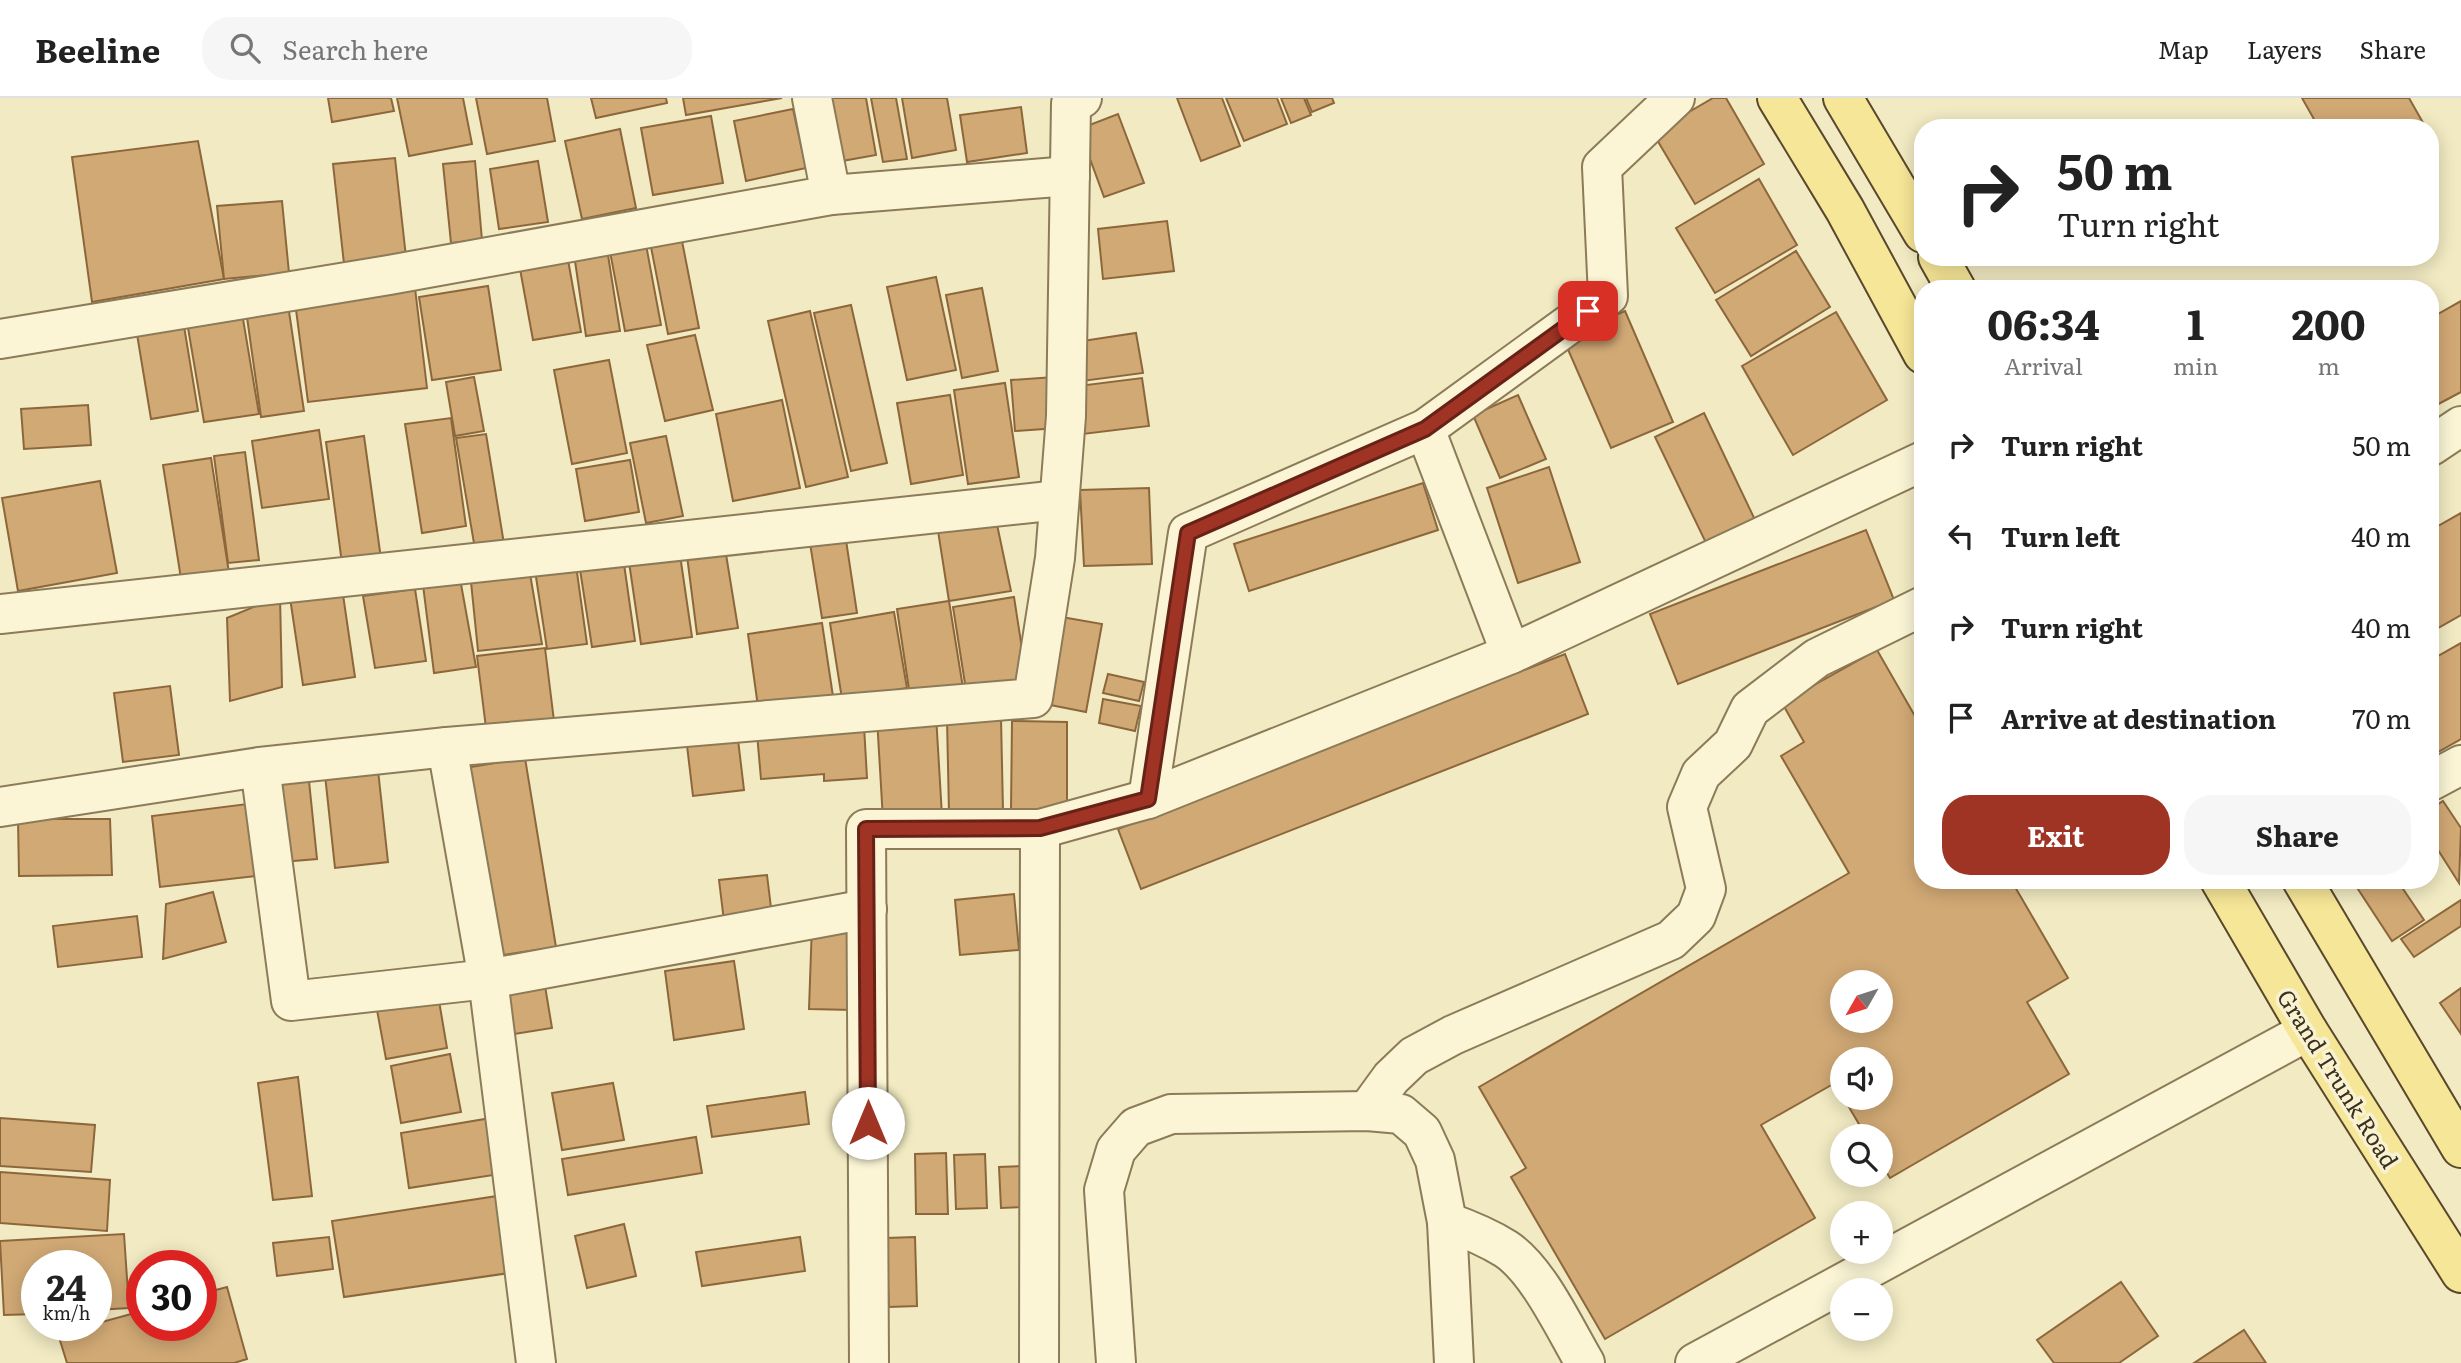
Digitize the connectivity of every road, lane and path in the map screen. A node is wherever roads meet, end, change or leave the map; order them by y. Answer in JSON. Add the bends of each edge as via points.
{"nodes":[{"id":1,"x":812,"y":98,"type":"edge"},
{"id":2,"x":1082,"y":98,"type":"edge"},
{"id":3,"x":1675,"y":98,"type":"edge"},
{"id":4,"x":1777,"y":98,"type":"edge"},
{"id":5,"x":1843,"y":98,"type":"edge"},
{"id":6,"x":1070,"y":176,"type":"junction"},
{"id":7,"x":831,"y":195,"type":"junction"},
{"id":8,"x":1914,"y":218,"type":"edge"},
{"id":9,"x":1914,"y":337,"type":"edge"},
{"id":10,"x":0,"y":339,"type":"edge"},
{"id":11,"x":1425,"y":429,"type":"junction"},
{"id":12,"x":1914,"y":465,"type":"edge"},
{"id":13,"x":1059,"y":500,"type":"junction"},
{"id":14,"x":1914,"y":611,"type":"edge"},
{"id":15,"x":0,"y":614,"type":"edge"},
{"id":16,"x":1511,"y":654,"type":"junction"},
{"id":17,"x":447,"y":747,"type":"junction"},
{"id":18,"x":2461,"y":765,"type":"edge"},
{"id":19,"x":260,"y":767,"type":"junction"},
{"id":20,"x":2439,"y":777,"type":"edge"},
{"id":21,"x":1148,"y":799,"type":"junction"},
{"id":22,"x":0,"y":807,"type":"edge"},
{"id":23,"x":1040,"y":828,"type":"junction"},
{"id":24,"x":2225,"y":889,"type":"edge"},
{"id":25,"x":2307,"y":889,"type":"edge"},
{"id":26,"x":867,"y":909,"type":"junction"},
{"id":27,"x":488,"y":979,"type":"junction"},
{"id":28,"x":2308,"y":1031,"type":"junction"},
{"id":29,"x":1367,"y":1111,"type":"junction"},
{"id":30,"x":2461,"y":1147,"type":"edge"},
{"id":31,"x":1447,"y":1222,"type":"junction"},
{"id":32,"x":2461,"y":1273,"type":"edge"},
{"id":33,"x":536,"y":1363,"type":"edge"},
{"id":34,"x":869,"y":1363,"type":"edge"},
{"id":35,"x":1039,"y":1363,"type":"edge"},
{"id":36,"x":1116,"y":1363,"type":"edge"},
{"id":37,"x":1454,"y":1363,"type":"edge"},
{"id":38,"x":1585,"y":1363,"type":"edge"},
{"id":39,"x":1695,"y":1363,"type":"edge"}],
"edges":[{"from":1,"to":7,"type":"street"},
{"from":2,"to":6,"type":"street","via":[[1071,104]]},
{"from":3,"to":11,"type":"street","via":[[1602,167],[1608,296]]},
{"from":4,"to":9,"type":"main road"},
{"from":5,"to":8,"type":"main road"},
{"from":6,"to":7,"type":"street"},
{"from":6,"to":13,"type":"street","via":[[1066,416]]},
{"from":7,"to":10,"type":"street"},
{"from":11,"to":16,"type":"street"},
{"from":11,"to":21,"type":"street","via":[[1188,533]]},
{"from":12,"to":16,"type":"street"},
{"from":13,"to":15,"type":"street"},
{"from":13,"to":17,"type":"street","via":[[1055,558],[1033,698]]},
{"from":14,"to":29,"type":"street","via":[[1817,658],[1749,709],[1733,744],[1701,774],[1687,807],[1706,889],[1696,916],[1671,940],[1414,1056]]},
{"from":16,"to":21,"type":"street"},
{"from":17,"to":19,"type":"street"},
{"from":17,"to":27,"type":"street"},
{"from":18,"to":20,"type":"street"},
{"from":19,"to":22,"type":"street"},
{"from":19,"to":27,"type":"street","via":[[291,1001]]},
{"from":21,"to":23,"type":"street"},
{"from":23,"to":26,"type":"street","via":[[866,829]]},
{"from":23,"to":35,"type":"street"},
{"from":24,"to":28,"type":"main road","name":"Grand Trunk Road"},
{"from":25,"to":30,"type":"main road"},
{"from":26,"to":27,"type":"street"},
{"from":26,"to":34,"type":"street"},
{"from":27,"to":33,"type":"street"},
{"from":28,"to":32,"type":"main road","name":"Grand Trunk Road"},
{"from":28,"to":39,"type":"street"},
{"from":29,"to":31,"type":"street","via":[[1401,1114],[1422,1132],[1435,1160]]},
{"from":29,"to":36,"type":"street","via":[[1171,1114],[1136,1127],[1116,1150],[1104,1190]]},
{"from":31,"to":37,"type":"street"},
{"from":31,"to":38,"type":"street","via":[[1508,1250],[1533,1275]]}]}
